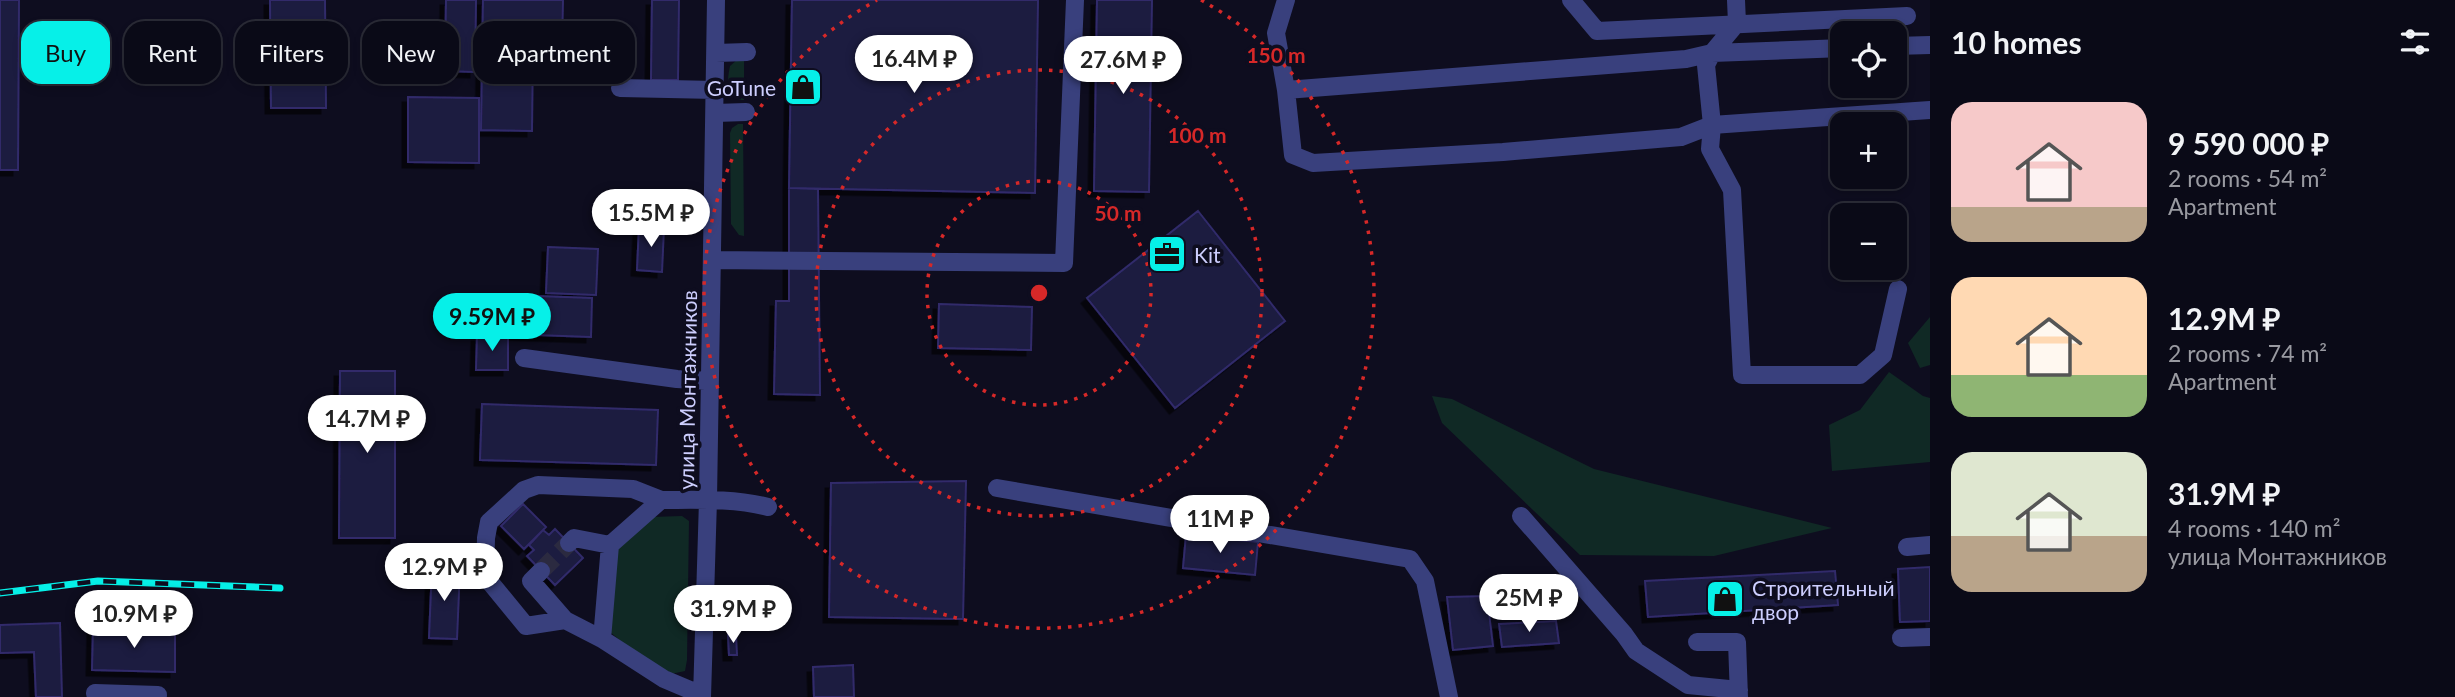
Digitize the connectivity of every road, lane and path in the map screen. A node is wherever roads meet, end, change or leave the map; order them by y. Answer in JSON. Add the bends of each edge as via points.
{"nodes":[{"id":1,"x":716,"y":0,"type":"edge"},
{"id":2,"x":1074,"y":0,"type":"edge"},
{"id":3,"x":1286,"y":0,"type":"edge"},
{"id":4,"x":1572,"y":0,"type":"edge"},
{"id":5,"x":1736,"y":0,"type":"edge"},
{"id":6,"x":1907,"y":16,"type":"dead end"},
{"id":7,"x":1737,"y":23,"type":"junction"},
{"id":8,"x":1930,"y":45,"type":"edge"},
{"id":9,"x":1907,"y":46,"type":"edge"},
{"id":10,"x":1830,"y":48,"type":"edge"},
{"id":11,"x":716,"y":52,"type":"junction"},
{"id":12,"x":747,"y":52,"type":"dead end"},
{"id":13,"x":1712,"y":53,"type":"junction"},
{"id":14,"x":620,"y":88,"type":"dead end"},
{"id":15,"x":716,"y":90,"type":"junction"},
{"id":16,"x":1286,"y":90,"type":"junction"},
{"id":17,"x":1930,"y":110,"type":"edge"},
{"id":18,"x":747,"y":112,"type":"dead end"},
{"id":19,"x":715,"y":113,"type":"junction"},
{"id":20,"x":1712,"y":125,"type":"junction"},
{"id":21,"x":712,"y":260,"type":"junction"},
{"id":22,"x":1898,"y":289,"type":"dead end"},
{"id":23,"x":524,"y":358,"type":"dead end"},
{"id":24,"x":709,"y":381,"type":"junction"},
{"id":25,"x":997,"y":488,"type":"dead end"},
{"id":26,"x":661,"y":500,"type":"junction"},
{"id":27,"x":708,"y":500,"type":"junction"},
{"id":28,"x":768,"y":507,"type":"dead end"},
{"id":29,"x":1521,"y":516,"type":"dead end"},
{"id":30,"x":569,"y":543,"type":"dead end"},
{"id":31,"x":610,"y":545,"type":"junction"},
{"id":32,"x":1930,"y":545,"type":"edge"},
{"id":33,"x":1907,"y":547,"type":"dead end"},
{"id":34,"x":541,"y":571,"type":"dead end"},
{"id":35,"x":565,"y":620,"type":"junction"},
{"id":36,"x":1930,"y":637,"type":"edge"},
{"id":37,"x":1901,"y":638,"type":"dead end"},
{"id":38,"x":602,"y":639,"type":"junction"},
{"id":39,"x":1697,"y":642,"type":"dead end"},
{"id":40,"x":1739,"y":693,"type":"edge"},
{"id":41,"x":158,"y":695,"type":"dead end"},
{"id":42,"x":702,"y":696,"type":"edge"},
{"id":43,"x":96,"y":697,"type":"edge"},
{"id":44,"x":1449,"y":697,"type":"edge"}],
"edges":[{"from":1,"to":11,"type":"street","name":"улица Монтажников"},
{"from":2,"to":21,"type":"street","via":[[1064,263]]},
{"from":3,"to":16,"type":"street","via":[[1276,33]]},
{"from":4,"to":7,"type":"street","via":[[1597,31]]},
{"from":5,"to":7,"type":"street"},
{"from":6,"to":7,"type":"street"},
{"from":7,"to":13,"type":"street"},
{"from":8,"to":9,"type":"street"},
{"from":10,"to":13,"type":"street"},
{"from":11,"to":12,"type":"street"},
{"from":11,"to":15,"type":"street","name":"улица Монтажников"},
{"from":13,"to":16,"type":"street","via":[[1686,59]]},
{"from":13,"to":20,"type":"street","via":[[1706,65]]},
{"from":14,"to":15,"type":"street"},
{"from":15,"to":19,"type":"street","name":"улица Монтажников"},
{"from":16,"to":20,"type":"street","via":[[1293,155],[1313,163],[1681,137]]},
{"from":17,"to":20,"type":"street"},
{"from":18,"to":19,"type":"street"},
{"from":19,"to":21,"type":"street","name":"улица Монтажников"},
{"from":20,"to":22,"type":"street","via":[[1710,149],[1732,190],[1742,375],[1860,375],[1882,355]]},
{"from":21,"to":24,"type":"street","name":"улица Монтажников"},
{"from":23,"to":24,"type":"street"},
{"from":24,"to":27,"type":"street","name":"улица Монтажников"},
{"from":25,"to":44,"type":"street","via":[[1409,559],[1425,581]]},
{"from":26,"to":27,"type":"street"},
{"from":26,"to":31,"type":"street"},
{"from":26,"to":35,"type":"street","via":[[633,489],[538,485],[524,491],[489,522],[485,576],[526,626]]},
{"from":27,"to":28,"type":"street"},
{"from":27,"to":42,"type":"street","name":"улица Монтажников"},
{"from":29,"to":40,"type":"street","via":[[1636,651],[1688,685]]},
{"from":30,"to":31,"type":"street","via":[[574,538]]},
{"from":31,"to":38,"type":"street"},
{"from":32,"to":33,"type":"street"},
{"from":34,"to":35,"type":"street","via":[[531,581]]},
{"from":35,"to":38,"type":"street"},
{"from":36,"to":37,"type":"street"},
{"from":38,"to":42,"type":"street","via":[[664,679]]},
{"from":39,"to":40,"type":"street","via":[[1737,642]]},
{"from":41,"to":43,"type":"street","via":[[96,693]]}]}
